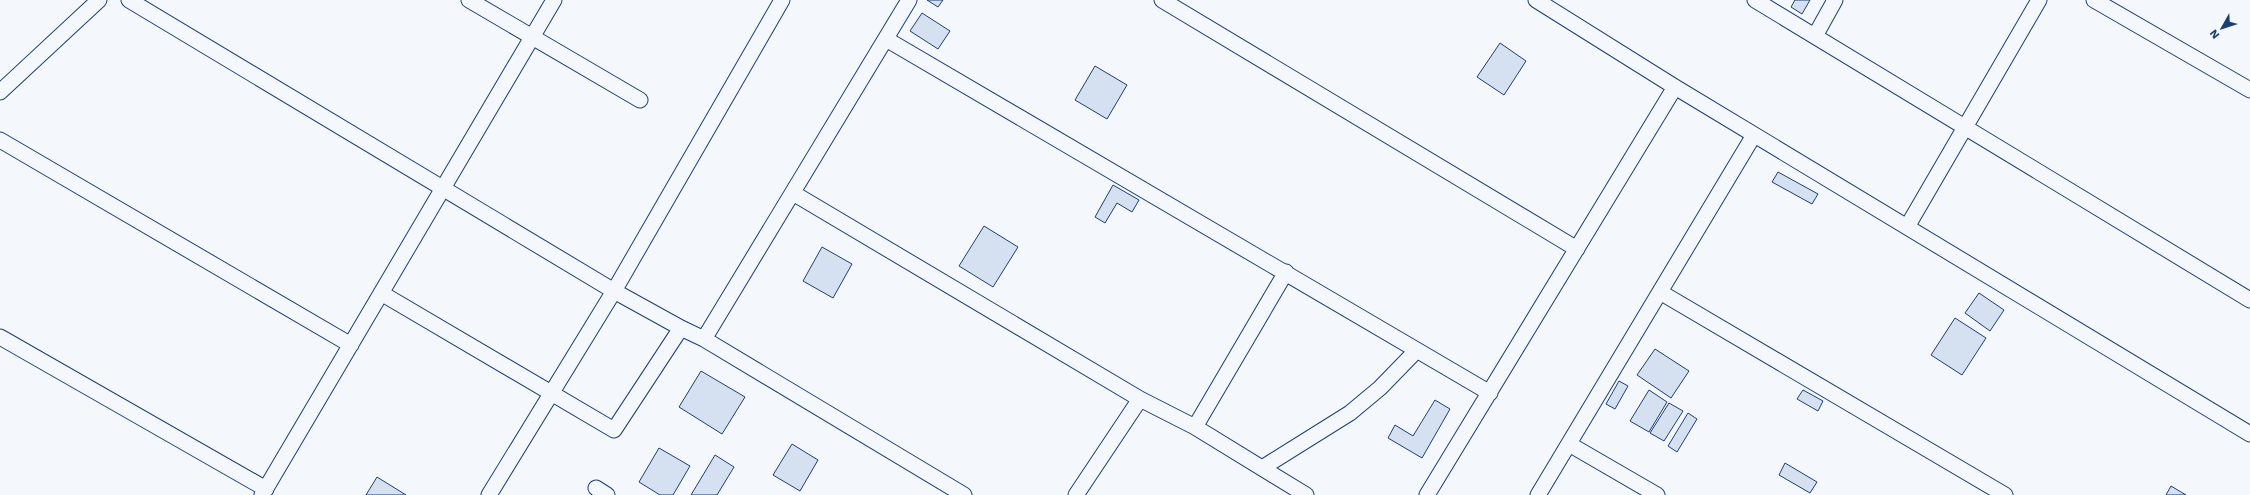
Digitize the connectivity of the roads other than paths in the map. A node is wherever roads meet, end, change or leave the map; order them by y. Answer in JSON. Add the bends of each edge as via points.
{"nodes":[{"id":1,"x":99,"y":0,"type":"edge"},
{"id":2,"x":129,"y":0,"type":"edge"},
{"id":3,"x":469,"y":0,"type":"edge"},
{"id":4,"x":554,"y":0,"type":"edge"},
{"id":5,"x":782,"y":0,"type":"edge"},
{"id":6,"x":909,"y":0,"type":"edge"},
{"id":7,"x":1162,"y":0,"type":"edge"},
{"id":8,"x":1536,"y":0,"type":"edge"},
{"id":9,"x":1755,"y":0,"type":"edge"},
{"id":10,"x":1836,"y":0,"type":"edge"},
{"id":11,"x":2039,"y":0,"type":"edge"},
{"id":12,"x":2094,"y":0,"type":"edge"},
{"id":13,"x":1815,"y":36,"type":"junction"},
{"id":14,"x":532,"y":37,"type":"junction"},
{"id":15,"x":886,"y":39,"type":"junction"},
{"id":16,"x":1675,"y":87,"type":"junction"},
{"id":17,"x":2250,"y":90,"type":"edge"},
{"id":18,"x":0,"y":92,"type":"edge"},
{"id":19,"x":640,"y":100,"type":"dead end"},
{"id":20,"x":1965,"y":128,"type":"junction"},
{"id":21,"x":1754,"y":135,"type":"junction"},
{"id":22,"x":0,"y":140,"type":"edge"},
{"id":23,"x":443,"y":188,"type":"junction"},
{"id":24,"x":793,"y":193,"type":"junction"},
{"id":25,"x":1907,"y":227,"type":"junction"},
{"id":26,"x":1576,"y":249,"type":"junction"},
{"id":27,"x":1286,"y":272,"type":"junction"},
{"id":28,"x":614,"y":291,"type":"junction"},
{"id":29,"x":1660,"y":292,"type":"junction"},
{"id":30,"x":382,"y":293,"type":"junction"},
{"id":31,"x":2250,"y":300,"type":"edge"},
{"id":32,"x":680,"y":328,"type":"junction"},
{"id":33,"x":0,"y":337,"type":"edge"},
{"id":34,"x":704,"y":339,"type":"junction"},
{"id":35,"x":351,"y":345,"type":"junction"},
{"id":36,"x":1416,"y":351,"type":"junction"},
{"id":37,"x":1490,"y":392,"type":"junction"},
{"id":38,"x":551,"y":394,"type":"junction"},
{"id":39,"x":1140,"y":399,"type":"junction"},
{"id":40,"x":1195,"y":427,"type":"junction"},
{"id":41,"x":2250,"y":434,"type":"edge"},
{"id":42,"x":1569,"y":444,"type":"junction"},
{"id":43,"x":1262,"y":468,"type":"junction"},
{"id":44,"x":264,"y":492,"type":"edge"},
{"id":45,"x":489,"y":495,"type":"edge"},
{"id":46,"x":964,"y":495,"type":"edge"},
{"id":47,"x":1076,"y":495,"type":"edge"},
{"id":48,"x":1306,"y":495,"type":"edge"},
{"id":49,"x":1427,"y":495,"type":"edge"},
{"id":50,"x":1538,"y":495,"type":"edge"},
{"id":51,"x":1657,"y":495,"type":"edge"},
{"id":52,"x":2005,"y":495,"type":"edge"}],
"edges":[{"from":1,"to":18,"type":"street"},
{"from":2,"to":23,"type":"street"},
{"from":3,"to":14,"type":"street"},
{"from":4,"to":14,"type":"street"},
{"from":5,"to":28,"type":"street"},
{"from":6,"to":15,"type":"street"},
{"from":7,"to":26,"type":"street"},
{"from":8,"to":16,"type":"street"},
{"from":9,"to":13,"type":"street"},
{"from":10,"to":13,"type":"street"},
{"from":11,"to":20,"type":"street"},
{"from":12,"to":17,"type":"street"},
{"from":13,"to":20,"type":"street"},
{"from":14,"to":19,"type":"street"},
{"from":14,"to":23,"type":"street"},
{"from":15,"to":24,"type":"street"},
{"from":15,"to":27,"type":"street"},
{"from":16,"to":21,"type":"street"},
{"from":16,"to":26,"type":"street"},
{"from":20,"to":25,"type":"street"},
{"from":20,"to":31,"type":"street"},
{"from":21,"to":25,"type":"street"},
{"from":21,"to":29,"type":"street"},
{"from":22,"to":35,"type":"street"},
{"from":23,"to":28,"type":"street"},
{"from":23,"to":30,"type":"street"},
{"from":24,"to":34,"type":"street"},
{"from":24,"to":39,"type":"street"},
{"from":25,"to":41,"type":"street"},
{"from":26,"to":37,"type":"street"},
{"from":27,"to":36,"type":"street"},
{"from":27,"to":40,"type":"street"},
{"from":28,"to":32,"type":"street"},
{"from":28,"to":38,"type":"street"},
{"from":29,"to":42,"type":"street"},
{"from":29,"to":52,"type":"street"},
{"from":30,"to":35,"type":"street"},
{"from":30,"to":38,"type":"street"},
{"from":32,"to":34,"type":"street"},
{"from":32,"to":38,"type":"street","via":[[614,430]]},
{"from":33,"to":44,"type":"street"},
{"from":34,"to":46,"type":"street"},
{"from":35,"to":44,"type":"street"},
{"from":36,"to":37,"type":"street"},
{"from":36,"to":43,"type":"street","via":[[1380,388],[1350,413]]},
{"from":37,"to":49,"type":"street"},
{"from":38,"to":45,"type":"street"},
{"from":39,"to":40,"type":"street"},
{"from":39,"to":47,"type":"street"},
{"from":40,"to":43,"type":"street"},
{"from":42,"to":50,"type":"street"},
{"from":42,"to":51,"type":"street"},
{"from":43,"to":48,"type":"street"}]}
